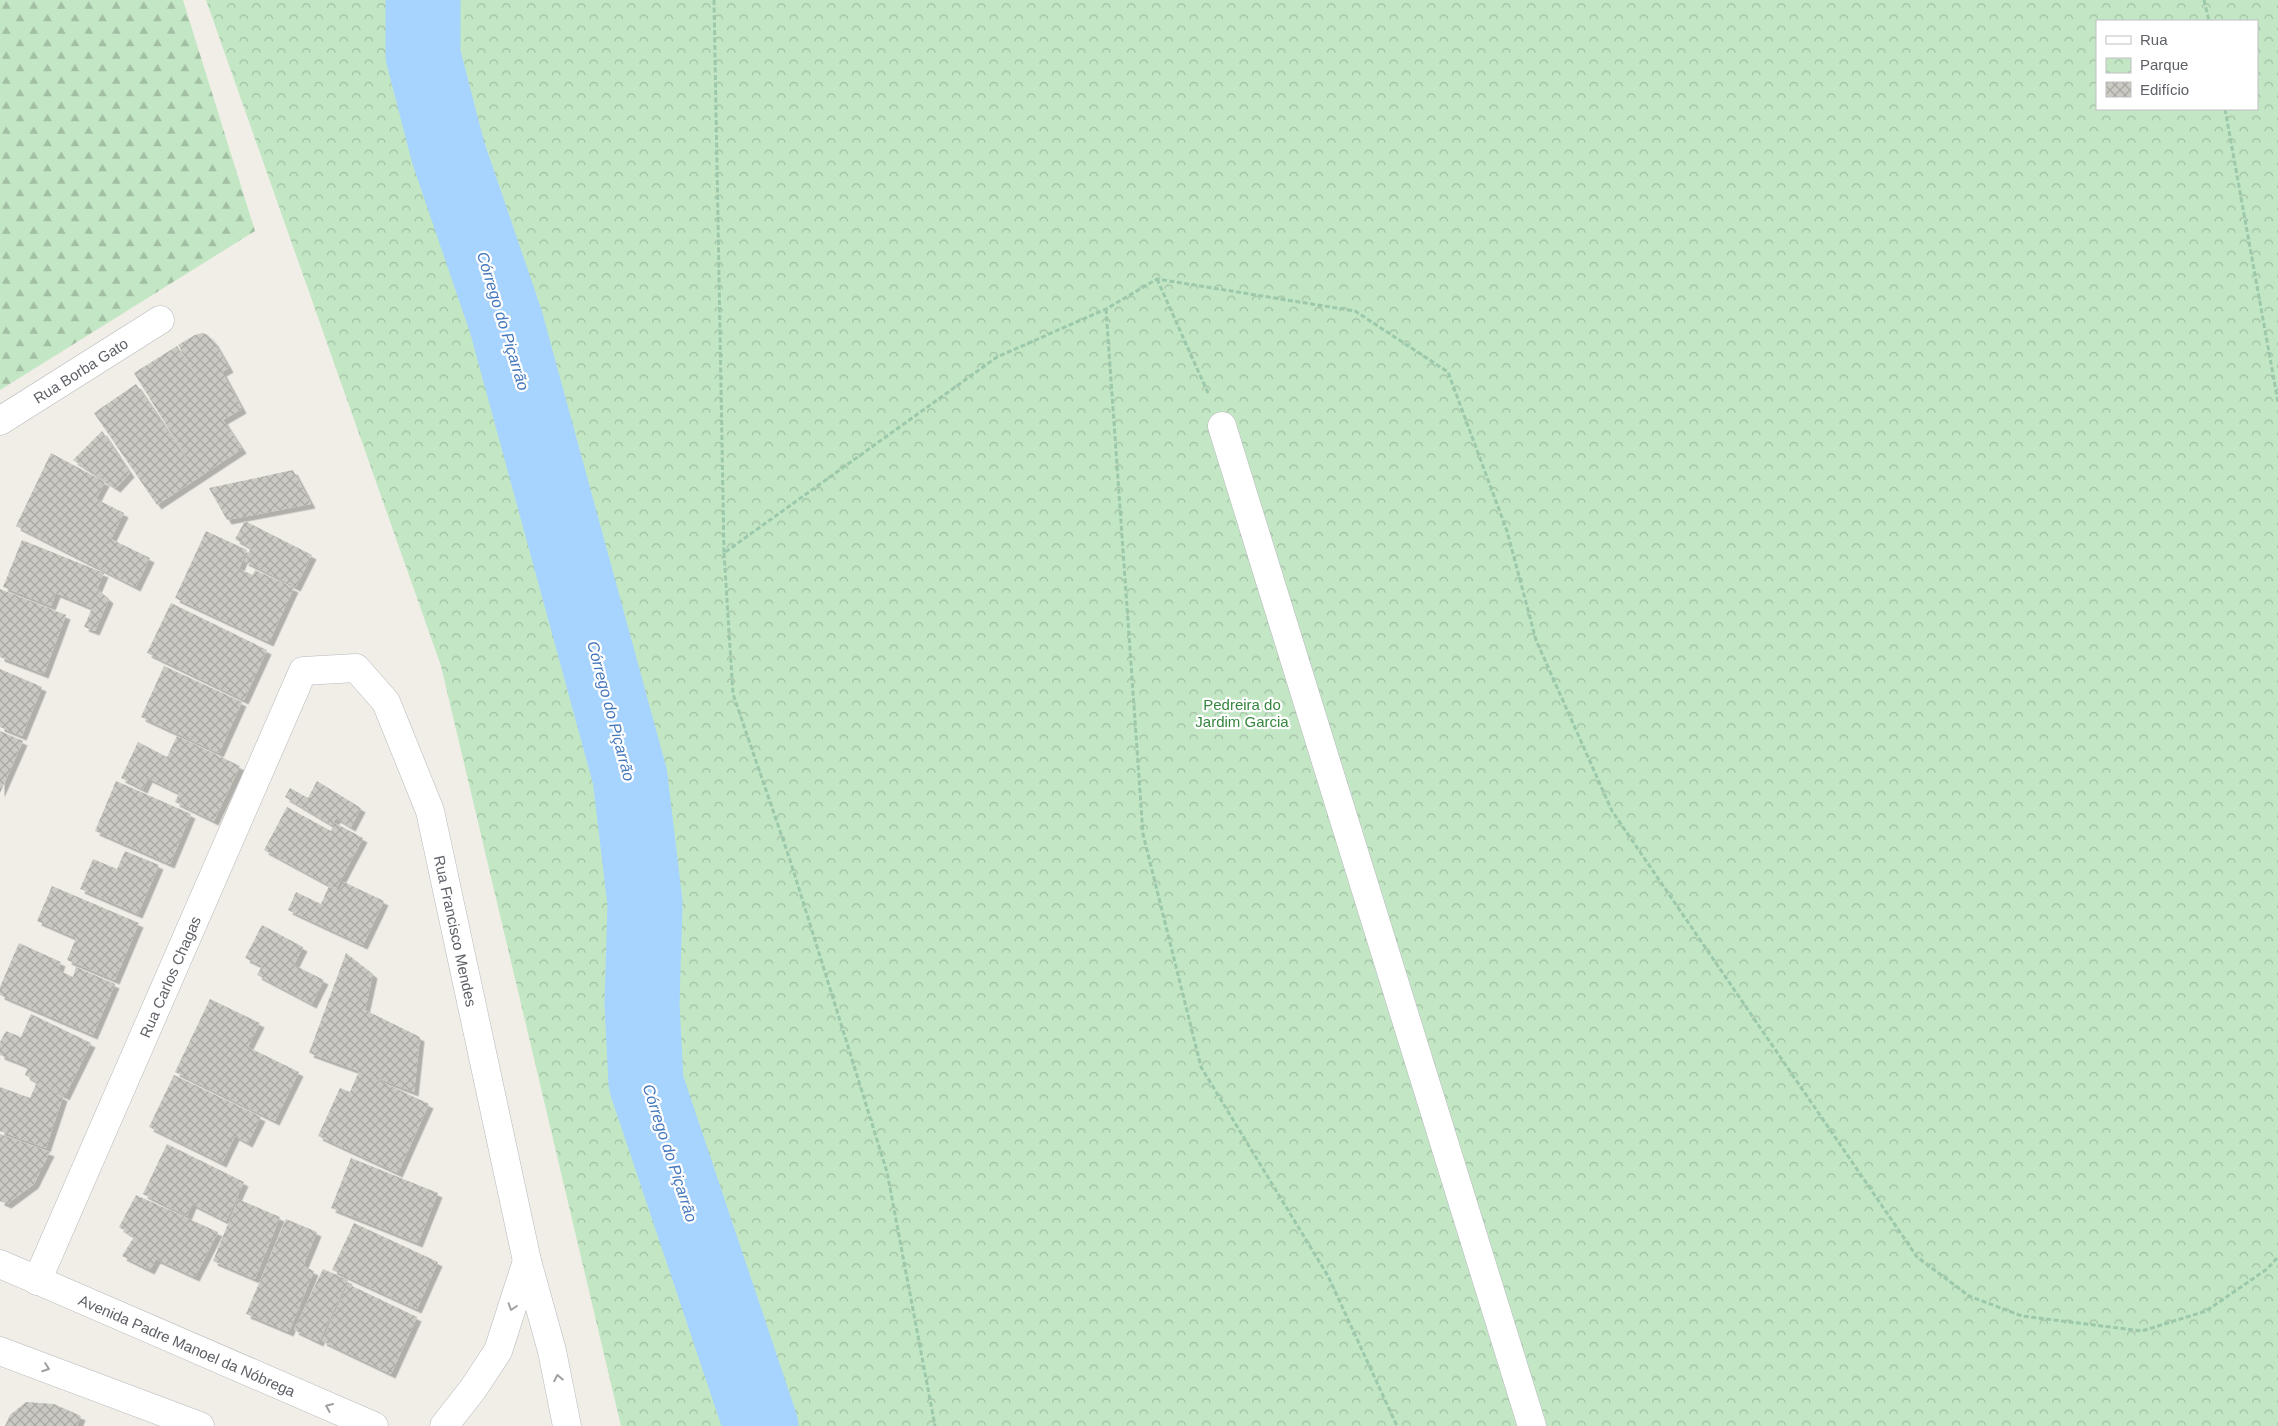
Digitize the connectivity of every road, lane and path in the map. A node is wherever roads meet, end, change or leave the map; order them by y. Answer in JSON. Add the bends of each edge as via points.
{"nodes":[{"id":1,"x":714,"y":0,"type":"edge"},
{"id":2,"x":2204,"y":0,"type":"edge"},
{"id":3,"x":2208,"y":20,"type":"edge"},
{"id":4,"x":2225,"y":110,"type":"edge"},
{"id":5,"x":1157,"y":279,"type":"junction"},
{"id":6,"x":1106,"y":309,"type":"junction"},
{"id":7,"x":160,"y":320,"type":"dead end"},
{"id":8,"x":2278,"y":402,"type":"edge"},
{"id":9,"x":0,"y":421,"type":"edge"},
{"id":10,"x":1222,"y":426,"type":"joint"},
{"id":11,"x":724,"y":553,"type":"junction"},
{"id":12,"x":303,"y":671,"type":"joint"},
{"id":13,"x":2278,"y":1257,"type":"edge"},
{"id":14,"x":527,"y":1261,"type":"junction"},
{"id":15,"x":0,"y":1264,"type":"edge"},
{"id":16,"x":37,"y":1281,"type":"junction"},
{"id":17,"x":1,"y":1353,"type":"edge"},
{"id":18,"x":200,"y":1426,"type":"edge"},
{"id":19,"x":374,"y":1426,"type":"edge"},
{"id":20,"x":444,"y":1426,"type":"edge"},
{"id":21,"x":567,"y":1426,"type":"edge"},
{"id":22,"x":935,"y":1426,"type":"edge"},
{"id":23,"x":1397,"y":1426,"type":"edge"},
{"id":24,"x":1532,"y":1426,"type":"edge"}],
"edges":[{"from":1,"to":11,"type":"path"},
{"from":2,"to":3,"type":"path"},
{"from":4,"to":8,"type":"path"},
{"from":5,"to":6,"type":"path"},
{"from":5,"to":10,"type":"path"},
{"from":5,"to":13,"type":"path","via":[[1355,311],[1448,372],[1507,530],[1536,640],[1612,811],[1918,1257],[1969,1296],[2022,1316],[2142,1331],[2206,1312],[2267,1270]]},
{"from":6,"to":11,"type":"path","via":[[997,357]]},
{"from":6,"to":23,"type":"path","via":[[1143,834],[1201,1067],[1328,1276]]},
{"from":7,"to":9,"type":"street","name":"Rua Borba Gato"},
{"from":10,"to":24,"type":"street"},
{"from":11,"to":22,"type":"path","via":[[733,694],[791,863],[887,1172]]},
{"from":12,"to":14,"type":"street","name":"Rua Francisco Mendes","via":[[356,668],[386,702],[430,811]]},
{"from":12,"to":16,"type":"street","name":"Rua Carlos Chagas"},
{"from":14,"to":20,"type":"street","one_way":true,"via":[[498,1351]]},
{"from":21,"to":14,"type":"street","name":"Rua Francisco Mendes","one_way":true,"via":[[552,1351]]},
{"from":15,"to":16,"type":"street","name":"Avenida Padre Manoel da Nóbrega"},
{"from":19,"to":16,"type":"street","name":"Avenida Padre Manoel da Nóbrega","one_way":true},
{"from":17,"to":18,"type":"street","one_way":true}]}
